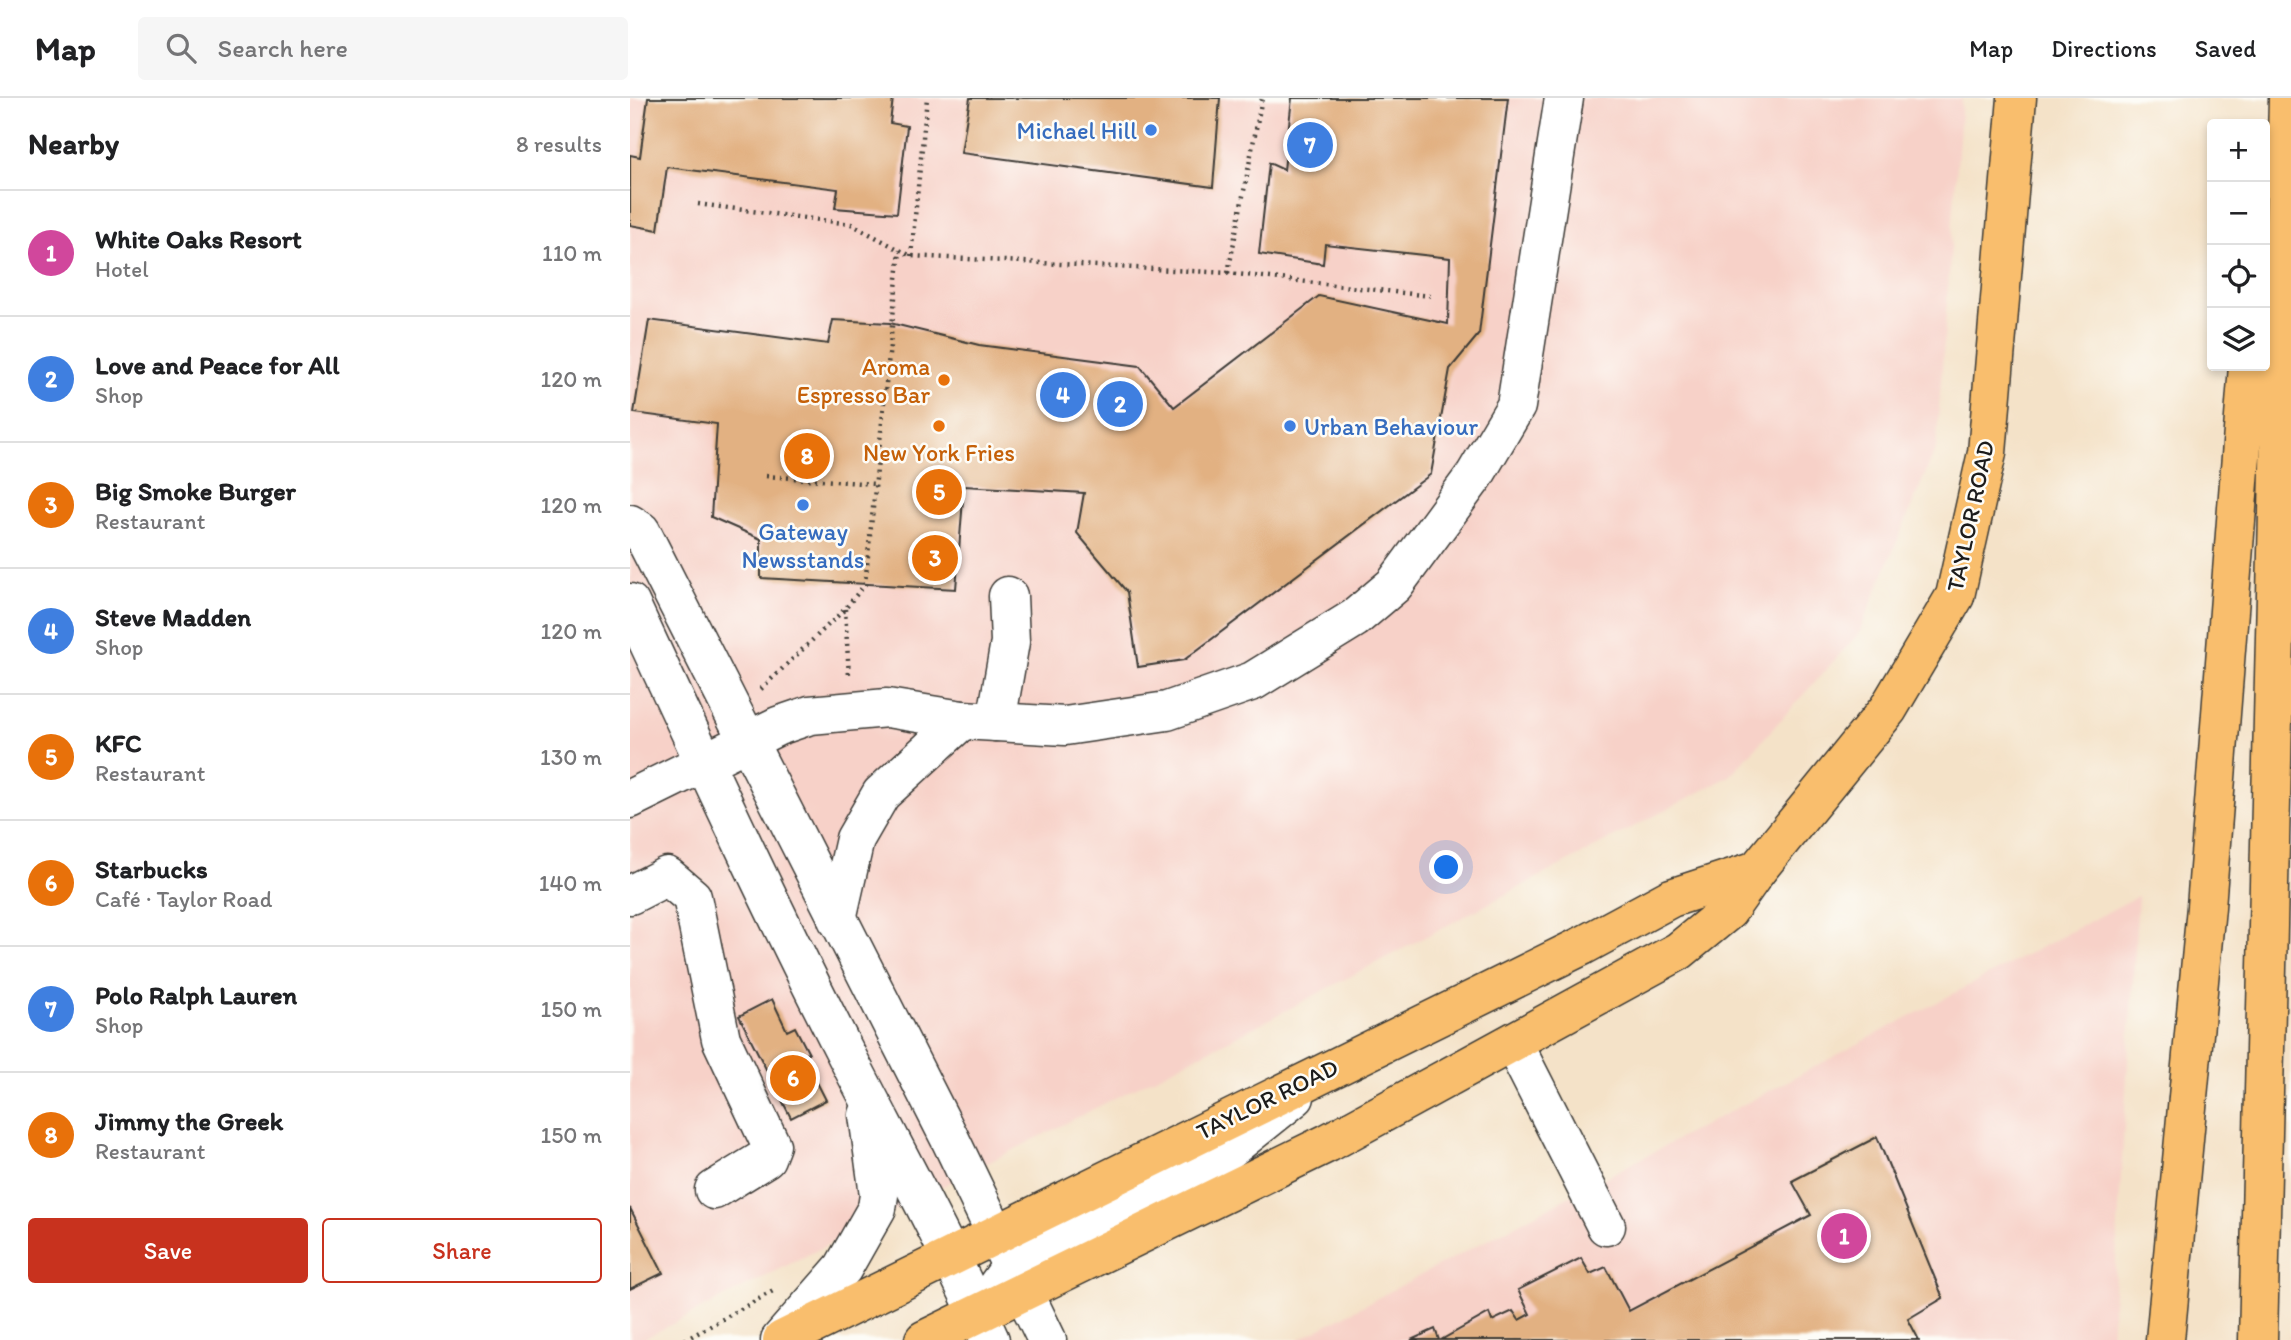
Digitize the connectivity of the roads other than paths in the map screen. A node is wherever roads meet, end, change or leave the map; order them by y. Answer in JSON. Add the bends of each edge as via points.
{"nodes":[{"id":1,"x":1564,"y":98,"type":"edge"},
{"id":2,"x":2017,"y":98,"type":"edge"},
{"id":3,"x":2269,"y":98,"type":"edge"},
{"id":4,"x":2288,"y":98,"type":"edge"},
{"id":5,"x":2268,"y":119,"type":"edge"},
{"id":6,"x":2248,"y":371,"type":"edge"},
{"id":7,"x":630,"y":524,"type":"edge"},
{"id":8,"x":1008,"y":596,"type":"dead end"},
{"id":9,"x":630,"y":604,"type":"edge"},
{"id":10,"x":979,"y":721,"type":"junction"},
{"id":11,"x":747,"y":741,"type":"junction"},
{"id":12,"x":705,"y":763,"type":"junction"},
{"id":13,"x":630,"y":799,"type":"edge"},
{"id":14,"x":1757,"y":870,"type":"junction"},
{"id":15,"x":630,"y":895,"type":"edge"},
{"id":16,"x":837,"y":919,"type":"junction"},
{"id":17,"x":1513,"y":1043,"type":"junction"},
{"id":18,"x":852,"y":1066,"type":"junction"},
{"id":19,"x":714,"y":1190,"type":"dead end"},
{"id":20,"x":1606,"y":1226,"type":"dead end"},
{"id":21,"x":951,"y":1256,"type":"junction"},
{"id":22,"x":1011,"y":1263,"type":"junction"},
{"id":23,"x":984,"y":1327,"type":"edge"},
{"id":24,"x":781,"y":1340,"type":"edge"},
{"id":25,"x":924,"y":1340,"type":"edge"},
{"id":26,"x":1046,"y":1340,"type":"edge"},
{"id":27,"x":2165,"y":1340,"type":"edge"},
{"id":28,"x":2258,"y":1340,"type":"edge"}],
"edges":[{"from":1,"to":10,"type":"lane","via":[[1516,406],[1475,475],[1394,585],[1355,618],[1281,666],[1223,692],[1167,710],[1065,726]]},
{"from":2,"to":14,"type":"main road","name":"TAYLOR ROAD","via":[[1987,453],[1955,596],[1888,709]]},
{"from":3,"to":5,"type":"main road"},
{"from":4,"to":28,"type":"main road"},
{"from":6,"to":27,"type":"main road","via":[[2206,907]]},
{"from":7,"to":11,"type":"lane","via":[[642,531]]},
{"from":8,"to":10,"type":"lane","via":[[1010,642]]},
{"from":9,"to":12,"type":"lane"},
{"from":10,"to":11,"type":"lane","via":[[887,708],[851,709],[810,715]]},
{"from":10,"to":16,"type":"lane","via":[[881,794],[855,839]]},
{"from":11,"to":12,"type":"lane"},
{"from":11,"to":16,"type":"lane"},
{"from":12,"to":13,"type":"lane"},
{"from":12,"to":18,"type":"lane"},
{"from":14,"to":17,"type":"main road","name":"TAYLOR ROAD","via":[[1728,911],[1679,951]]},
{"from":14,"to":22,"type":"main road","name":"TAYLOR ROAD","via":[[1671,898],[1332,1067]]},
{"from":15,"to":19,"type":"lane","via":[[667,876],[692,897],[721,1040],[771,1144],[766,1158]]},
{"from":16,"to":22,"type":"lane"},
{"from":17,"to":20,"type":"lane"},
{"from":17,"to":22,"type":"main road","name":"TAYLOR ROAD","via":[[1328,1143]]},
{"from":18,"to":21,"type":"lane"},
{"from":18,"to":24,"type":"lane","via":[[872,1127],[877,1208],[843,1268]]},
{"from":21,"to":22,"type":"main road","name":"TAYLOR ROAD"},
{"from":21,"to":23,"type":"lane"},
{"from":21,"to":24,"type":"main road","name":"TAYLOR ROAD"},
{"from":22,"to":23,"type":"main road","name":"TAYLOR ROAD"},
{"from":22,"to":26,"type":"lane"},
{"from":23,"to":25,"type":"main road","name":"TAYLOR ROAD"}]}
